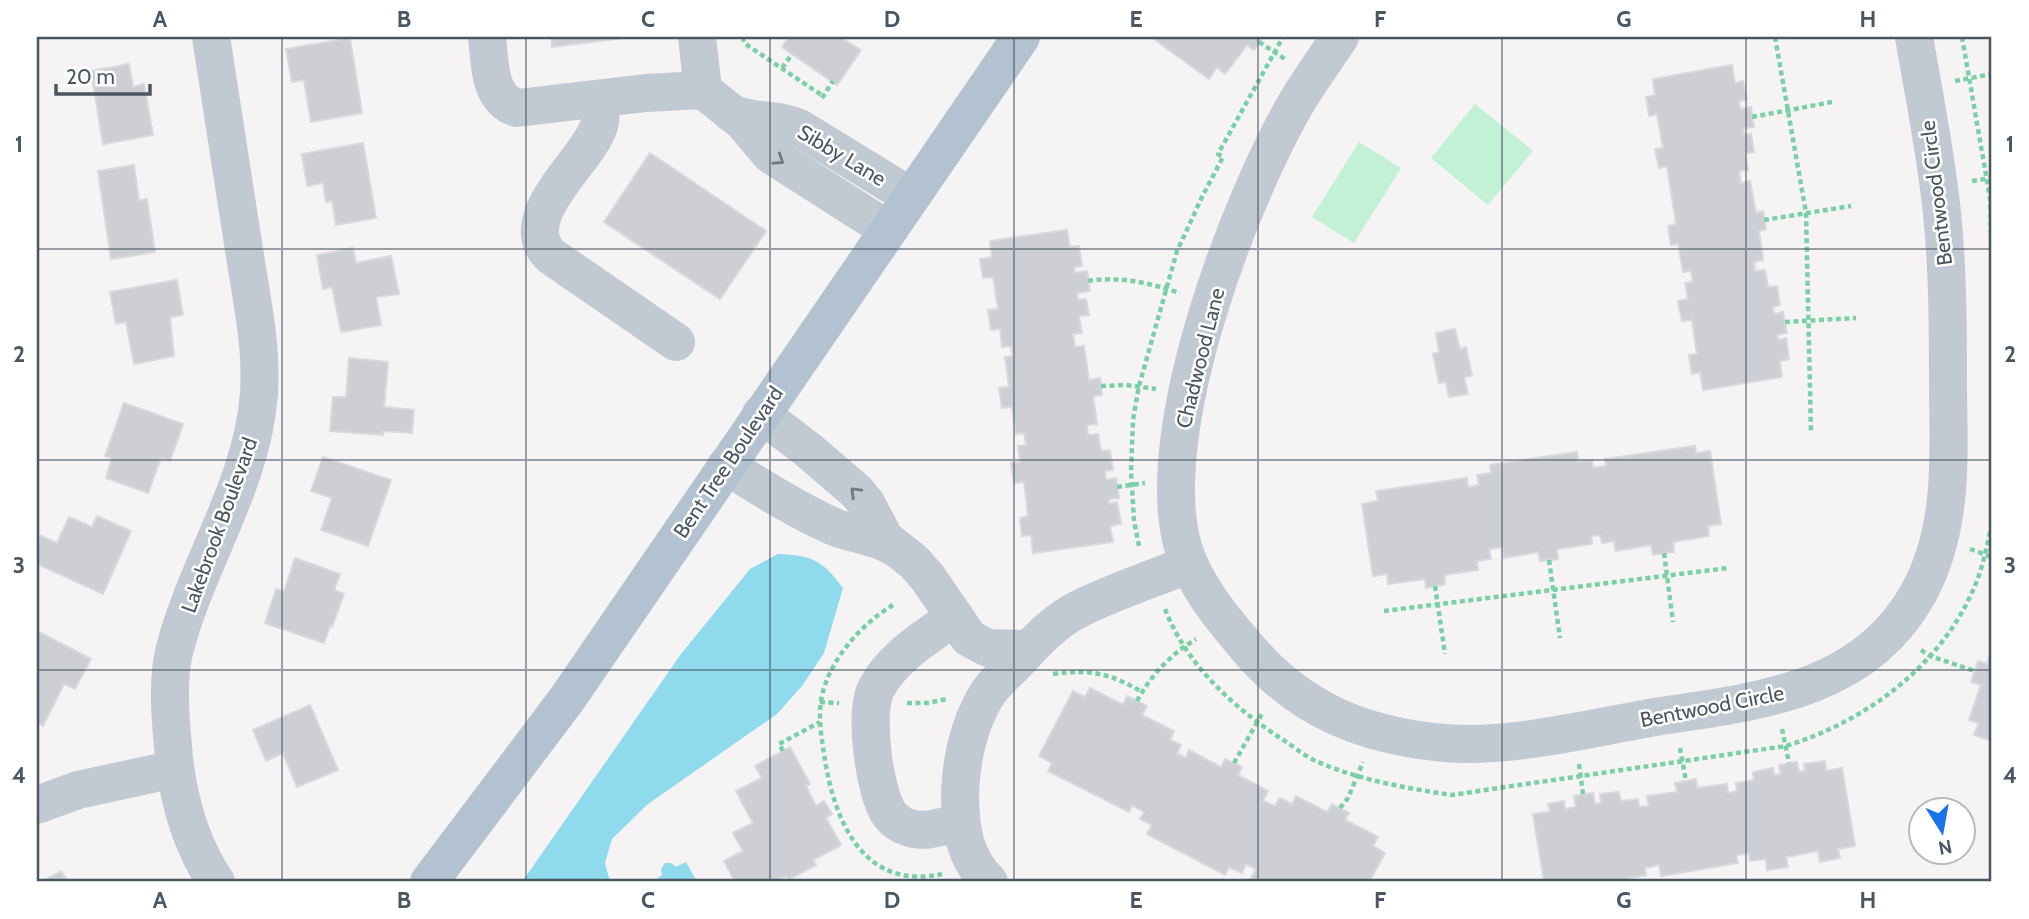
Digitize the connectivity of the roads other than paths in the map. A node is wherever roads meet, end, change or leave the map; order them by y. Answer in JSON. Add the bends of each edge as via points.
{"nodes":[{"id":1,"x":211,"y":37,"type":"edge"},
{"id":2,"x":487,"y":37,"type":"edge"},
{"id":3,"x":697,"y":37,"type":"edge"},
{"id":4,"x":1021,"y":37,"type":"edge"},
{"id":5,"x":1340,"y":37,"type":"edge"},
{"id":6,"x":1914,"y":37,"type":"edge"},
{"id":7,"x":600,"y":99,"type":"junction"},
{"id":8,"x":717,"y":102,"type":"junction"},
{"id":9,"x":910,"y":196,"type":"junction"},
{"id":10,"x":887,"y":229,"type":"junction"},
{"id":11,"x":676,"y":342,"type":"dead end"},
{"id":12,"x":761,"y":414,"type":"junction"},
{"id":13,"x":726,"y":466,"type":"junction"},
{"id":14,"x":894,"y":547,"type":"junction"},
{"id":15,"x":1189,"y":564,"type":"junction"},
{"id":16,"x":955,"y":617,"type":"junction"},
{"id":17,"x":1037,"y":662,"type":"junction"},
{"id":18,"x":175,"y":768,"type":"junction"},
{"id":19,"x":37,"y":805,"type":"edge"},
{"id":20,"x":960,"y":822,"type":"junction"},
{"id":21,"x":216,"y":882,"type":"edge"},
{"id":22,"x":429,"y":882,"type":"edge"},
{"id":23,"x":989,"y":882,"type":"edge"}],
"edges":[{"from":1,"to":18,"type":"street","name":"Lakebrook Boulevard","via":[[253,311],[259,390],[244,464],[174,650]]},
{"from":2,"to":7,"type":"street","via":[[496,88],[511,106]]},
{"from":3,"to":8,"type":"street"},
{"from":4,"to":9,"type":"main road","name":"Bent Tree Boulevard"},
{"from":5,"to":15,"type":"street","name":"Chadwood Lane","via":[[1300,96],[1268,158],[1212,303],[1187,395],[1179,449],[1180,536]]},
{"from":6,"to":15,"type":"street","name":"Bentwood Circle","via":[[1944,243],[1948,490],[1933,562],[1919,592],[1894,629],[1859,660],[1806,686],[1740,704],[1483,743],[1431,741],[1352,726],[1282,683],[1225,620]]},
{"from":7,"to":8,"type":"street","via":[[646,93]]},
{"from":7,"to":11,"type":"street","via":[[599,126],[545,209],[541,241],[551,256]]},
{"from":8,"to":9,"type":"street","name":"Sibby Lane","via":[[754,121],[799,128]]},
{"from":8,"to":10,"type":"street","name":"Sibby Lane","one_way":true,"via":[[743,122],[771,155]]},
{"from":9,"to":10,"type":"main road","name":"Bent Tree Boulevard"},
{"from":10,"to":12,"type":"main road","name":"Bent Tree Boulevard"},
{"from":12,"to":13,"type":"main road","name":"Bent Tree Boulevard"},
{"from":14,"to":12,"type":"street","one_way":true,"via":[[857,492]]},
{"from":13,"to":14,"type":"street","via":[[804,513]]},
{"from":13,"to":22,"type":"main road","name":"Bent Tree Boulevard","via":[[567,699]]},
{"from":14,"to":16,"type":"street","via":[[928,578]]},
{"from":15,"to":17,"type":"street","via":[[1073,612],[1045,631]]},
{"from":16,"to":17,"type":"street","via":[[980,645]]},
{"from":16,"to":20,"type":"street","via":[[891,669],[873,695],[869,718],[878,783],[891,816],[916,829]]},
{"from":17,"to":20,"type":"street","via":[[993,685],[975,718],[962,768]]},
{"from":18,"to":19,"type":"street","via":[[78,790]]},
{"from":18,"to":21,"type":"street","name":"Lakebrook Boulevard","via":[[189,828]]},
{"from":20,"to":23,"type":"street","via":[[972,861]]}]}
